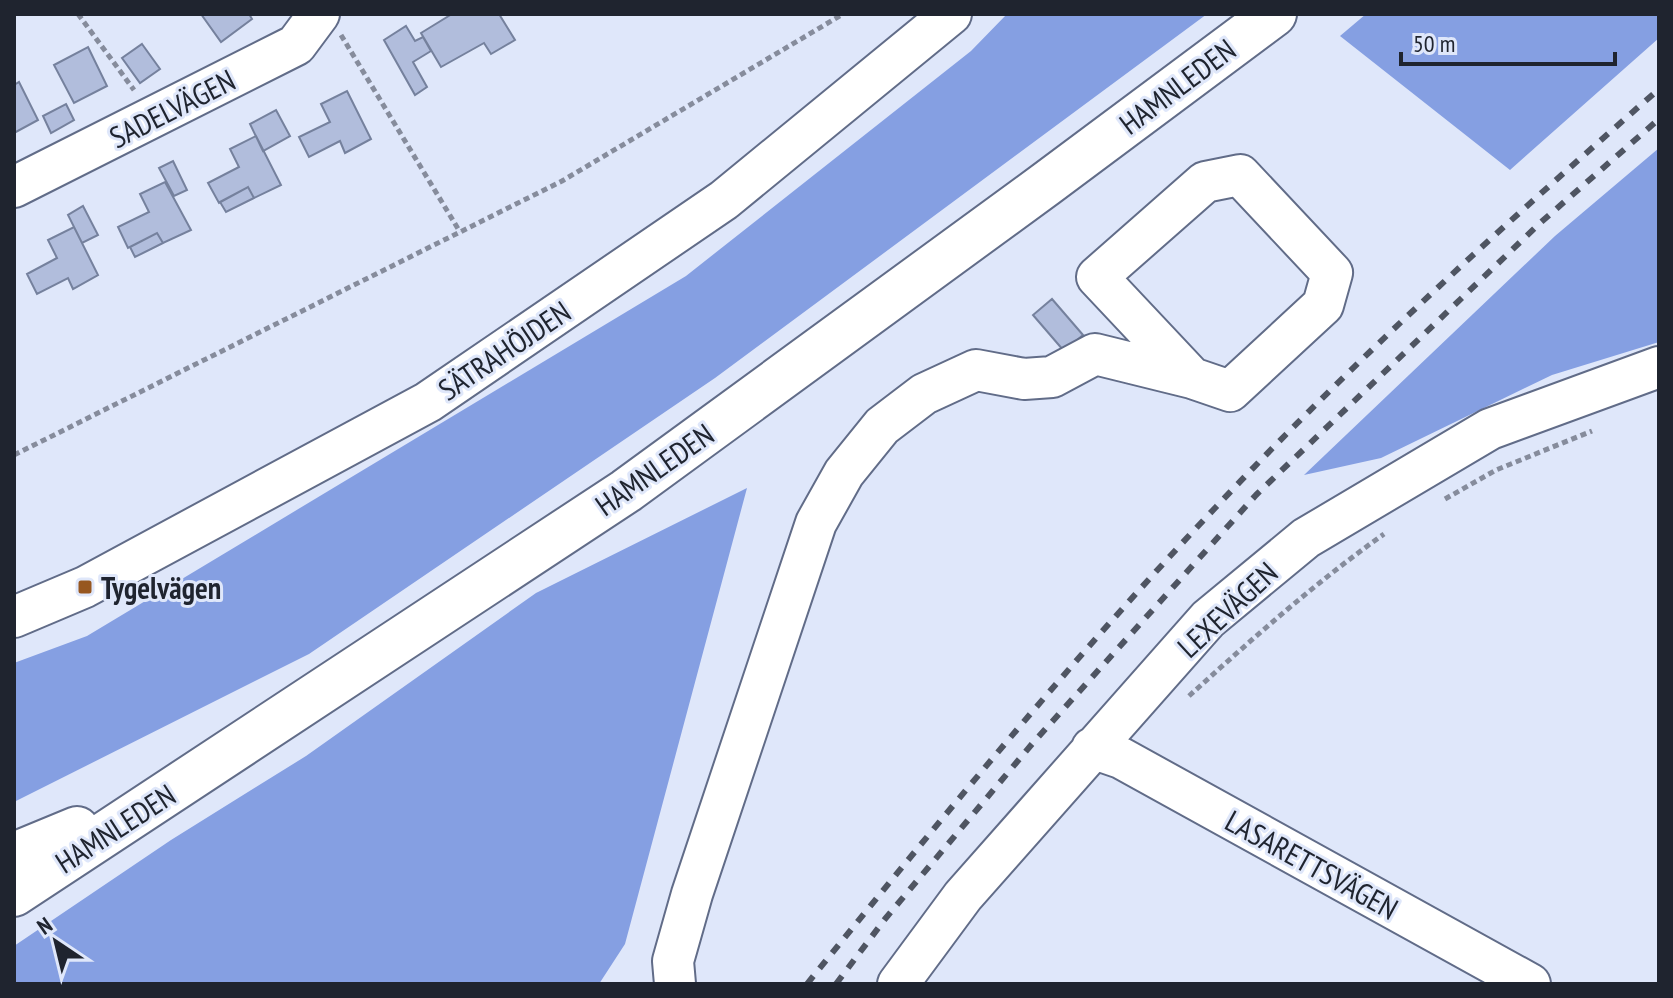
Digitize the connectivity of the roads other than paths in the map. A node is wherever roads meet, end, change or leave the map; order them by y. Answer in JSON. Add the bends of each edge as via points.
{"nodes":[{"id":1,"x":951,"y":14,"type":"edge"},
{"id":2,"x":1274,"y":14,"type":"edge"},
{"id":3,"x":329,"y":23,"type":"edge"},
{"id":4,"x":14,"y":187,"type":"edge"},
{"id":5,"x":1659,"y":367,"type":"edge"},
{"id":6,"x":1192,"y":378,"type":"junction"},
{"id":7,"x":14,"y":617,"type":"edge"},
{"id":8,"x":1092,"y":748,"type":"junction"},
{"id":9,"x":172,"y":791,"type":"junction"},
{"id":10,"x":14,"y":855,"type":"edge"},
{"id":11,"x":14,"y":894,"type":"edge"},
{"id":12,"x":675,"y":984,"type":"edge"},
{"id":13,"x":898,"y":984,"type":"edge"},
{"id":14,"x":1530,"y":984,"type":"edge"}],
"edges":[{"from":1,"to":7,"type":"street","name":"SÄTRAHÖJDEN","via":[[724,200],[428,402],[85,587]]},
{"from":2,"to":9,"type":"main road","name":"HAMNLEDEN","via":[[626,491]]},
{"from":3,"to":4,"type":"street","name":"SADELVÄGEN","via":[[296,45]]},
{"from":5,"to":8,"type":"street","name":"LEXEVÄGEN","via":[[1490,429],[1306,538],[1208,619]]},
{"from":6,"to":6,"type":"street","via":[[1230,391],[1323,305],[1332,273],[1240,175],[1205,182],[1097,277]]},
{"from":6,"to":12,"type":"street","via":[[1095,354],[1052,377],[1024,379],[976,370],[924,394],[882,426],[844,473],[816,523],[692,894],[673,961]]},
{"from":8,"to":13,"type":"street","name":"LEXEVÄGEN","via":[[963,896]]},
{"from":8,"to":14,"type":"street","name":"LASARETTSVÄGEN","via":[[1121,758]]},
{"from":9,"to":10,"type":"main road"},
{"from":9,"to":11,"type":"main road","name":"HAMNLEDEN"}]}
